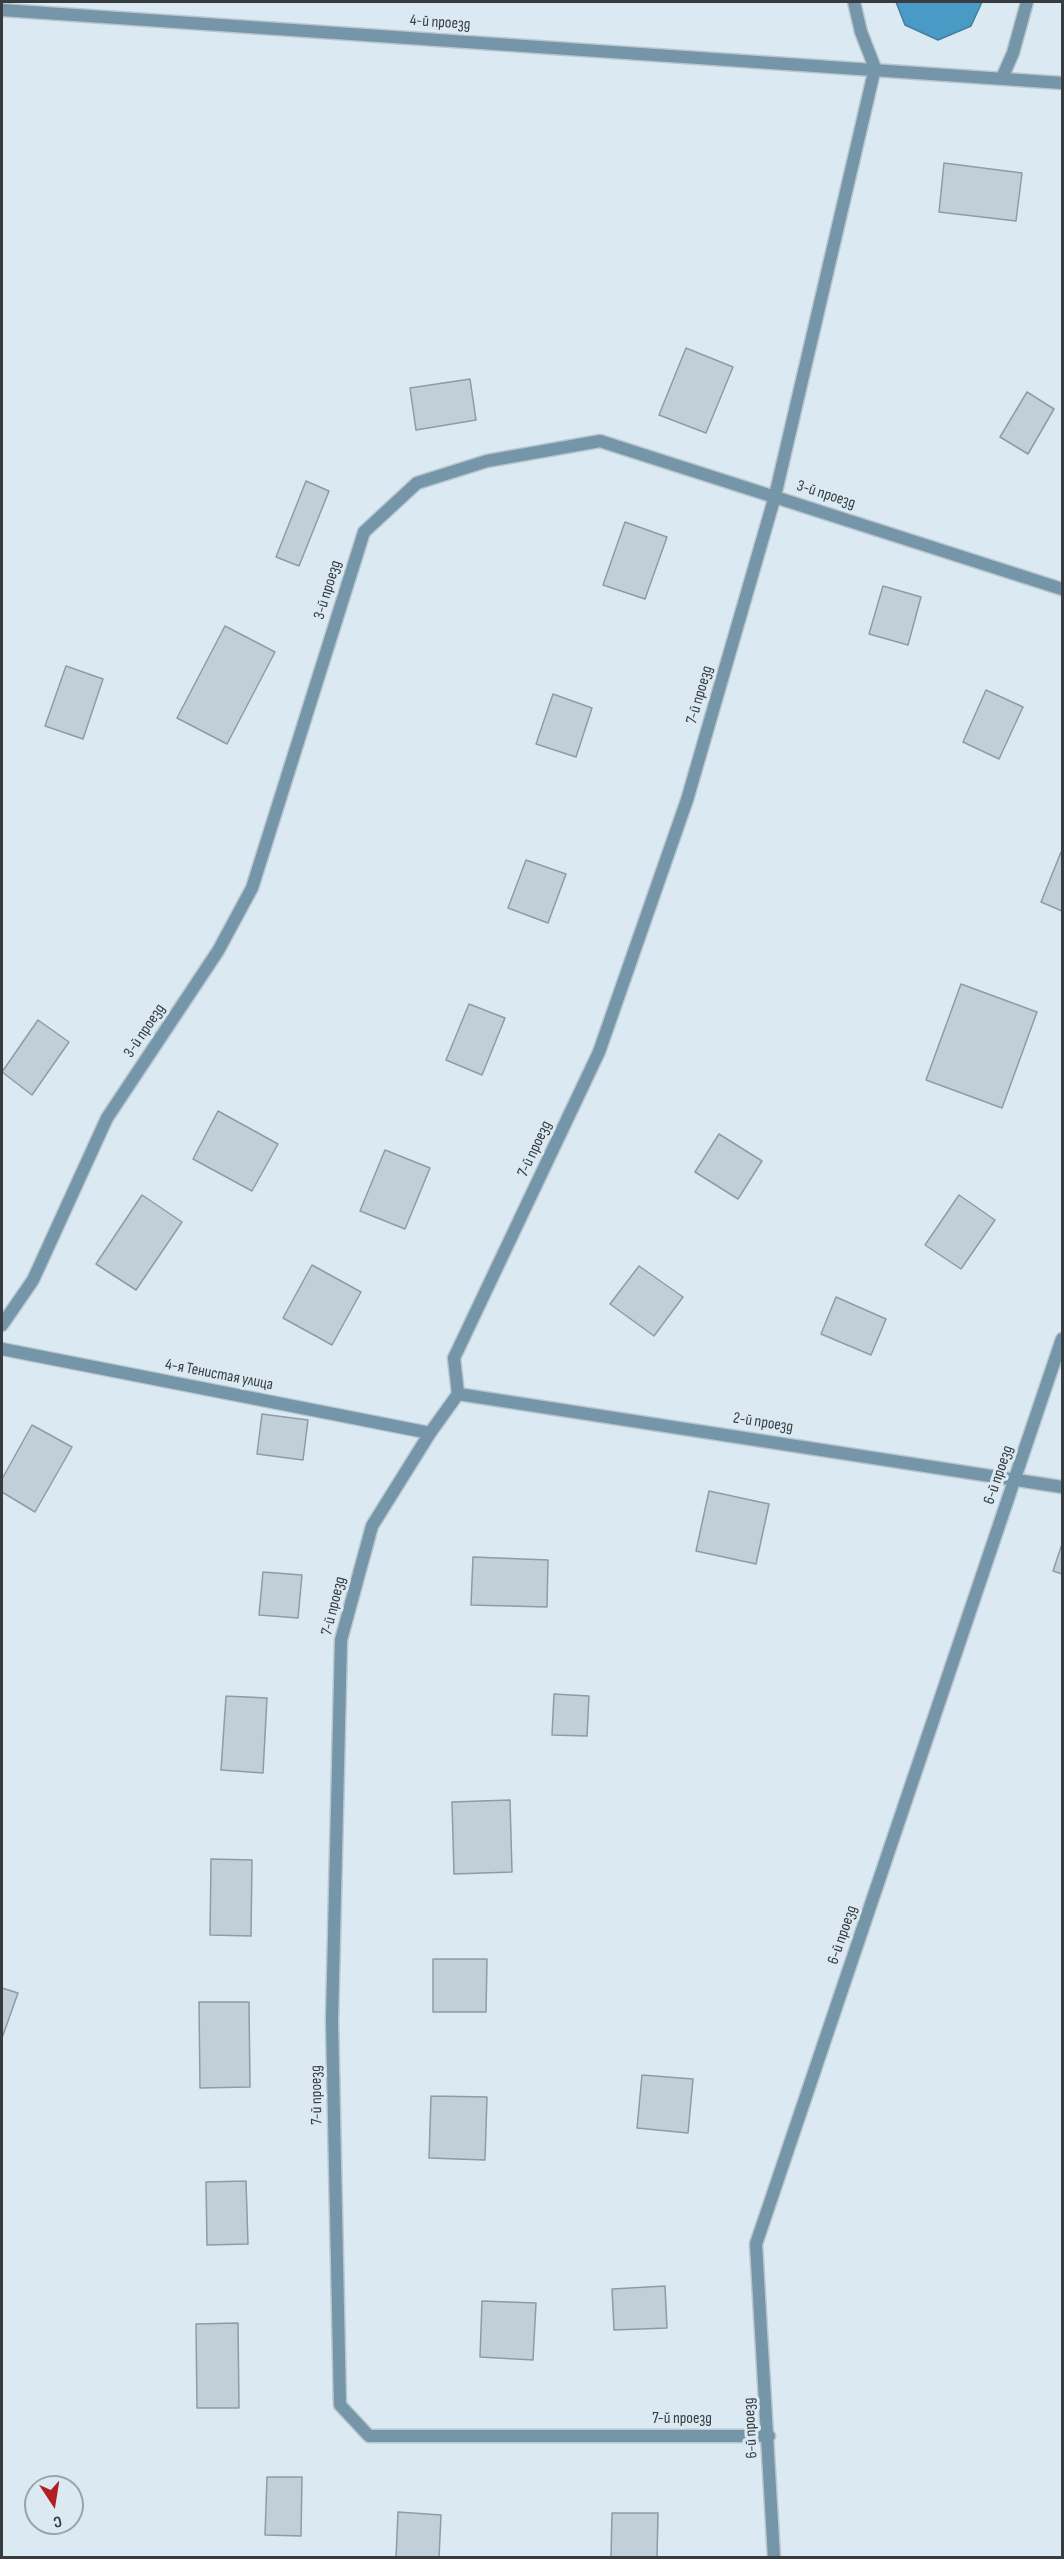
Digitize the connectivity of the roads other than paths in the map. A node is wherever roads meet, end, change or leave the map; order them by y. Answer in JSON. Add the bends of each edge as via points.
{"nodes":[{"id":1,"x":854,"y":2,"type":"edge"},
{"id":2,"x":1027,"y":2,"type":"edge"},
{"id":3,"x":2,"y":10,"type":"edge"},
{"id":4,"x":875,"y":69,"type":"junction"},
{"id":5,"x":1002,"y":78,"type":"junction"},
{"id":6,"x":1062,"y":83,"type":"edge"},
{"id":7,"x":775,"y":496,"type":"junction"},
{"id":8,"x":1062,"y":589,"type":"edge"},
{"id":9,"x":2,"y":1325,"type":"edge"},
{"id":10,"x":1062,"y":1339,"type":"edge"},
{"id":11,"x":2,"y":1349,"type":"edge"},
{"id":12,"x":458,"y":1394,"type":"junction"},
{"id":13,"x":430,"y":1433,"type":"junction"},
{"id":14,"x":1016,"y":1478,"type":"junction"},
{"id":15,"x":1062,"y":1487,"type":"edge"},
{"id":16,"x":769,"y":2436,"type":"junction"},
{"id":17,"x":774,"y":2558,"type":"edge"}],
"edges":[{"from":1,"to":4,"type":"street"},
{"from":2,"to":5,"type":"street"},
{"from":3,"to":4,"type":"street","name":"4-й проезд"},
{"from":4,"to":5,"type":"street","name":"4-й проезд"},
{"from":4,"to":7,"type":"street","name":"7-й проезд"},
{"from":5,"to":6,"type":"street"},
{"from":7,"to":8,"type":"street","name":"3-й проезд"},
{"from":7,"to":9,"type":"street","name":"3-й проезд","via":[[600,441],[487,461],[417,483],[364,532],[252,888],[218,951],[107,1118],[33,1280]]},
{"from":7,"to":12,"type":"street","name":"7-й проезд","via":[[687,800],[603,1041],[454,1358]]},
{"from":10,"to":14,"type":"street","name":"6-й проезд"},
{"from":11,"to":13,"type":"street","name":"4-я Тенистая улица"},
{"from":12,"to":13,"type":"street","name":"7-й проезд"},
{"from":12,"to":14,"type":"street","name":"2-й проезд"},
{"from":13,"to":16,"type":"street","name":"7-й проезд","via":[[372,1526],[340,1640],[332,2020],[340,2405],[369,2436]]},
{"from":14,"to":15,"type":"street","name":"2-й проезд"},
{"from":14,"to":16,"type":"street","name":"6-й проезд","via":[[756,2244]]},
{"from":16,"to":17,"type":"street","name":"6-й проезд"}]}
